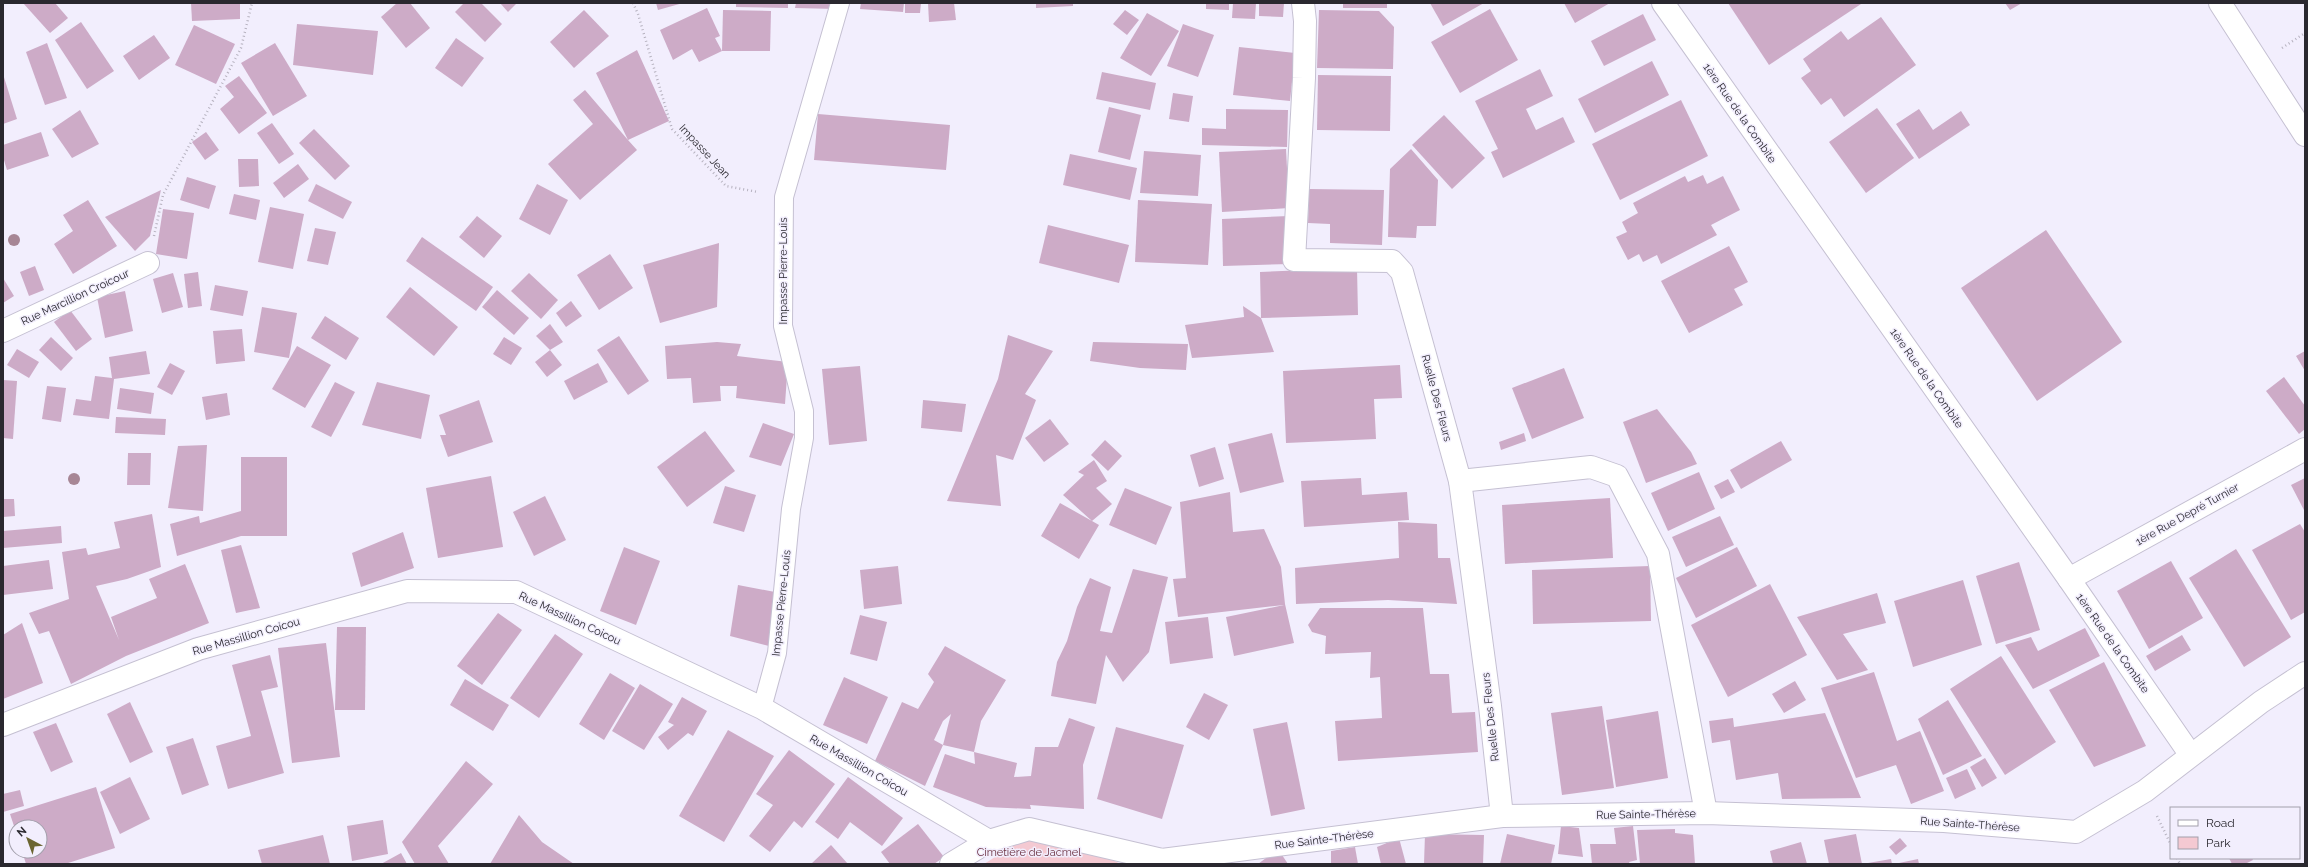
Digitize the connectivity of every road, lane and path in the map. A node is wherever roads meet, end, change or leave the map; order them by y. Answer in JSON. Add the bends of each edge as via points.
{"nodes":[{"id":1,"x":252,"y":3,"type":"edge"},
{"id":2,"x":633,"y":3,"type":"edge"},
{"id":3,"x":840,"y":3,"type":"edge"},
{"id":4,"x":1303,"y":3,"type":"edge"},
{"id":5,"x":2220,"y":3,"type":"edge"},
{"id":6,"x":1669,"y":5,"type":"edge"},
{"id":7,"x":2305,"y":135,"type":"edge"},
{"id":8,"x":784,"y":197,"type":"junction"},
{"id":9,"x":148,"y":264,"type":"joint"},
{"id":10,"x":3,"y":331,"type":"edge"},
{"id":11,"x":2305,"y":449,"type":"edge"},
{"id":12,"x":1460,"y":481,"type":"junction"},
{"id":13,"x":2069,"y":579,"type":"junction"},
{"id":14,"x":2305,"y":674,"type":"edge"},
{"id":15,"x":762,"y":708,"type":"junction"},
{"id":16,"x":3,"y":725,"type":"edge"},
{"id":17,"x":2190,"y":754,"type":"junction"},
{"id":18,"x":1706,"y":813,"type":"junction"},
{"id":19,"x":1502,"y":816,"type":"junction"},
{"id":20,"x":989,"y":841,"type":"junction"},
{"id":21,"x":1164,"y":862,"type":"edge"},
{"id":22,"x":952,"y":864,"type":"edge"}],
"edges":[{"from":1,"to":9,"type":"path","via":[[241,48],[163,195]]},
{"from":2,"to":8,"type":"path","name":"Impasse Jean","via":[[672,129],[726,186]]},
{"from":3,"to":8,"type":"lane","name":"Impasse Pierre-Louis"},
{"from":4,"to":12,"type":"street","name":"Ruelle Des Fleurs","via":[[1304,78],[1294,260],[1392,262],[1402,272]]},
{"from":5,"to":7,"type":"street"},
{"from":6,"to":13,"type":"street","name":"1ère Rue de la Combite"},
{"from":8,"to":15,"type":"lane","name":"Impasse Pierre-Louis","via":[[782,326],[804,410],[804,438],[791,509],[777,653]]},
{"from":9,"to":10,"type":"street","name":"Rue Marcillion Croicour"},
{"from":11,"to":13,"type":"street","name":"1ère Rue Depré Turnier"},
{"from":12,"to":18,"type":"street","via":[[1591,467],[1617,476],[1658,554]]},
{"from":12,"to":19,"type":"street","name":"Ruelle Des Fleurs"},
{"from":13,"to":17,"type":"street","name":"1ère Rue de la Combite"},
{"from":14,"to":17,"type":"street","name":"Rue Sainte-Thérèse","via":[[2261,702]]},
{"from":15,"to":16,"type":"street","name":"Rue Massillion Coicou","via":[[516,592],[407,591],[198,649]]},
{"from":15,"to":20,"type":"street","name":"Rue Massillion Coicou"},
{"from":17,"to":18,"type":"street","name":"Rue Sainte-Thérèse","via":[[2145,791],[2076,832],[1944,821]]},
{"from":18,"to":19,"type":"street","name":"Rue Sainte-Thérèse"},
{"from":19,"to":21,"type":"street","name":"Rue Sainte-Thérèse"},
{"from":20,"to":21,"type":"street","name":"Rue Sainte-Thérèse","via":[[1029,829]]},
{"from":20,"to":22,"type":"street","name":"Rue Sainte-Thérèse"}]}
